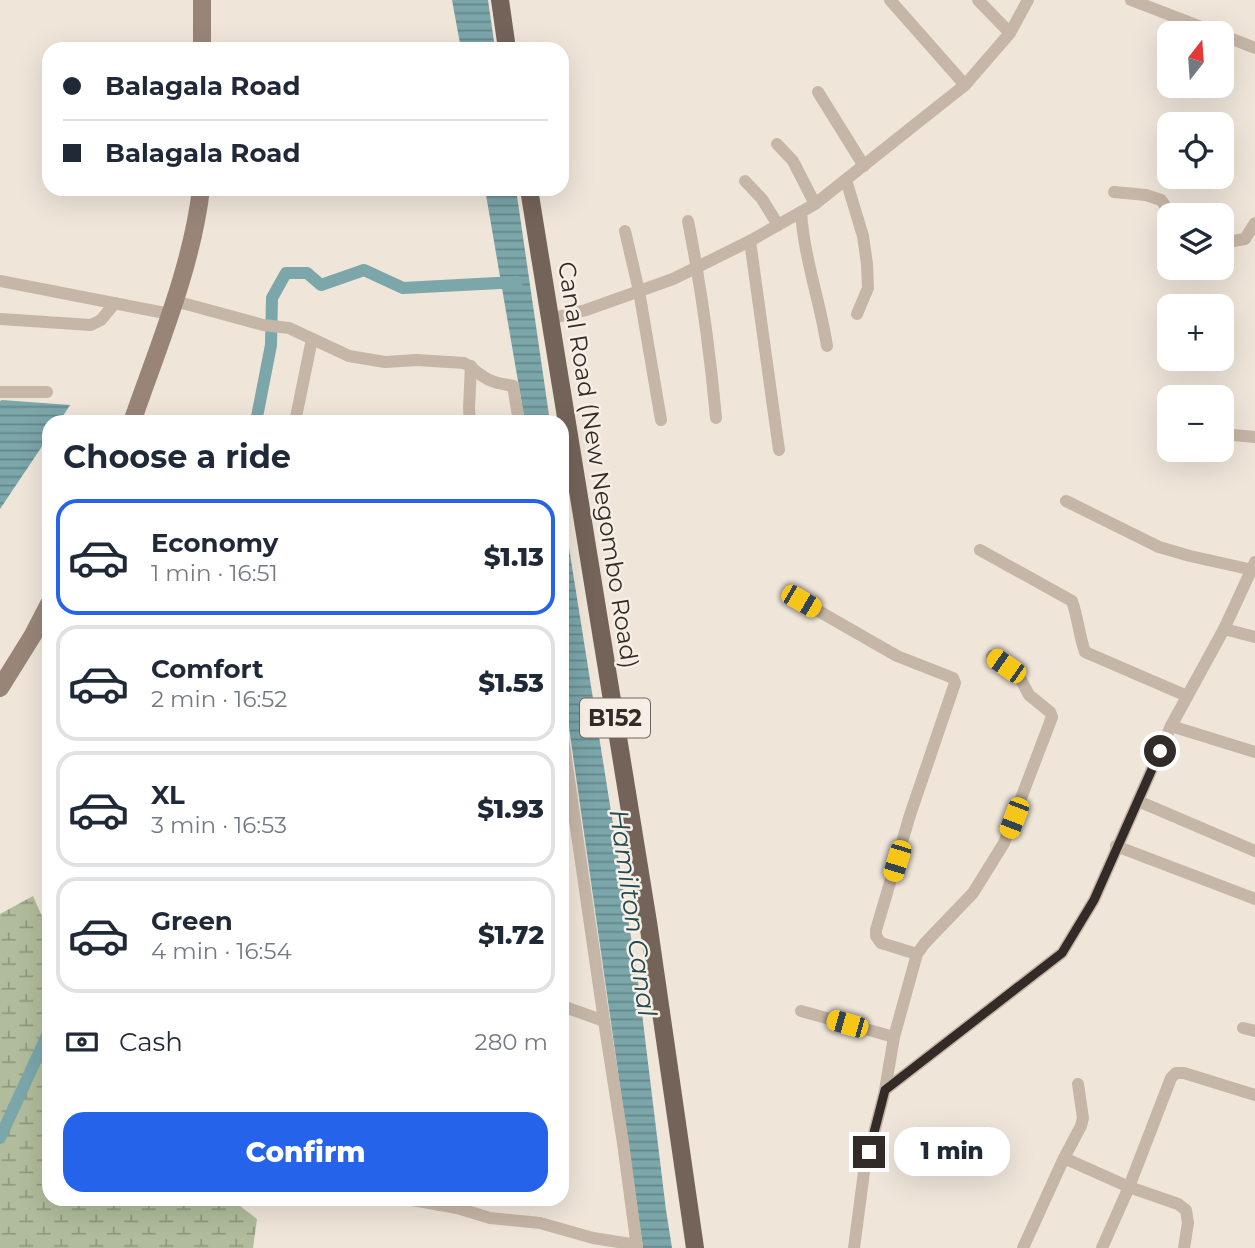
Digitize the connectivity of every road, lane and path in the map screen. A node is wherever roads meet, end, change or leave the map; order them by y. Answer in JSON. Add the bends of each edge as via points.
{"nodes":[{"id":1,"x":202,"y":0,"type":"edge"},
{"id":2,"x":500,"y":0,"type":"edge"},
{"id":3,"x":890,"y":0,"type":"edge"},
{"id":4,"x":978,"y":0,"type":"edge"},
{"id":5,"x":1028,"y":0,"type":"edge"},
{"id":6,"x":1131,"y":0,"type":"edge"},
{"id":7,"x":1185,"y":21,"type":"edge"},
{"id":8,"x":1010,"y":33,"type":"junction"},
{"id":9,"x":1234,"y":40,"type":"edge"},
{"id":10,"x":202,"y":42,"type":"edge"},
{"id":11,"x":506,"y":42,"type":"edge"},
{"id":12,"x":1255,"y":48,"type":"edge"},
{"id":13,"x":965,"y":85,"type":"junction"},
{"id":14,"x":818,"y":92,"type":"dead end"},
{"id":15,"x":778,"y":144,"type":"dead end"},
{"id":16,"x":864,"y":166,"type":"junction"},
{"id":17,"x":846,"y":180,"type":"junction"},
{"id":18,"x":745,"y":181,"type":"dead end"},
{"id":19,"x":1114,"y":192,"type":"dead end"},
{"id":20,"x":200,"y":196,"type":"edge"},
{"id":21,"x":530,"y":196,"type":"edge"},
{"id":22,"x":1163,"y":203,"type":"edge"},
{"id":23,"x":815,"y":204,"type":"junction"},
{"id":24,"x":801,"y":212,"type":"junction"},
{"id":25,"x":688,"y":221,"type":"dead end"},
{"id":26,"x":1255,"y":223,"type":"edge"},
{"id":27,"x":778,"y":225,"type":"junction"},
{"id":28,"x":625,"y":231,"type":"dead end"},
{"id":29,"x":750,"y":241,"type":"junction"},
{"id":30,"x":1234,"y":241,"type":"edge"},
{"id":31,"x":697,"y":266,"type":"junction"},
{"id":32,"x":0,"y":281,"type":"edge"},
{"id":33,"x":639,"y":291,"type":"junction"},
{"id":34,"x":115,"y":303,"type":"junction"},
{"id":35,"x":172,"y":308,"type":"junction"},
{"id":36,"x":857,"y":314,"type":"dead end"},
{"id":37,"x":0,"y":319,"type":"edge"},
{"id":38,"x":549,"y":319,"type":"junction"},
{"id":39,"x":312,"y":339,"type":"junction"},
{"id":40,"x":827,"y":346,"type":"dead end"},
{"id":41,"x":471,"y":366,"type":"junction"},
{"id":42,"x":0,"y":392,"type":"edge"},
{"id":43,"x":47,"y":392,"type":"dead end"},
{"id":44,"x":134,"y":415,"type":"edge"},
{"id":45,"x":296,"y":415,"type":"edge"},
{"id":46,"x":470,"y":415,"type":"edge"},
{"id":47,"x":518,"y":415,"type":"edge"},
{"id":48,"x":565,"y":415,"type":"edge"},
{"id":49,"x":716,"y":418,"type":"dead end"},
{"id":50,"x":661,"y":420,"type":"dead end"},
{"id":51,"x":1234,"y":435,"type":"edge"},
{"id":52,"x":1255,"y":437,"type":"edge"},
{"id":53,"x":569,"y":441,"type":"edge"},
{"id":54,"x":779,"y":450,"type":"dead end"},
{"id":55,"x":1066,"y":501,"type":"dead end"},
{"id":56,"x":980,"y":550,"type":"dead end"},
{"id":57,"x":1254,"y":566,"type":"edge"},
{"id":58,"x":801,"y":601,"type":"dead end"},
{"id":59,"x":42,"y":618,"type":"edge"},
{"id":60,"x":1224,"y":629,"type":"junction"},
{"id":61,"x":1255,"y":637,"type":"edge"},
{"id":62,"x":992,"y":656,"type":"dead end"},
{"id":63,"x":0,"y":688,"type":"edge"},
{"id":64,"x":1187,"y":695,"type":"junction"},
{"id":65,"x":1171,"y":726,"type":"junction"},
{"id":66,"x":1255,"y":752,"type":"edge"},
{"id":67,"x":569,"y":779,"type":"edge"},
{"id":68,"x":1138,"y":801,"type":"junction"},
{"id":69,"x":1116,"y":846,"type":"junction"},
{"id":70,"x":1255,"y":851,"type":"edge"},
{"id":71,"x":1255,"y":899,"type":"edge"},
{"id":72,"x":917,"y":954,"type":"junction"},
{"id":73,"x":569,"y":1008,"type":"edge"},
{"id":74,"x":801,"y":1011,"type":"dead end"},
{"id":75,"x":604,"y":1021,"type":"junction"},
{"id":76,"x":894,"y":1037,"type":"junction"},
{"id":77,"x":1078,"y":1084,"type":"dead end"},
{"id":78,"x":885,"y":1090,"type":"junction"},
{"id":79,"x":1255,"y":1095,"type":"edge"},
{"id":80,"x":1064,"y":1158,"type":"junction"},
{"id":81,"x":1129,"y":1187,"type":"junction"},
{"id":82,"x":446,"y":1206,"type":"edge"},
{"id":83,"x":637,"y":1246,"type":"edge"},
{"id":84,"x":695,"y":1248,"type":"edge"},
{"id":85,"x":854,"y":1248,"type":"edge"},
{"id":86,"x":1023,"y":1248,"type":"edge"},
{"id":87,"x":1102,"y":1248,"type":"edge"},
{"id":88,"x":1184,"y":1248,"type":"edge"}],
"edges":[{"from":1,"to":10,"type":"street"},
{"from":2,"to":11,"type":"main road"},
{"from":3,"to":13,"type":"street"},
{"from":4,"to":8,"type":"street"},
{"from":5,"to":8,"type":"street"},
{"from":6,"to":7,"type":"street"},
{"from":8,"to":13,"type":"street"},
{"from":9,"to":12,"type":"street"},
{"from":13,"to":16,"type":"street"},
{"from":14,"to":16,"type":"street"},
{"from":15,"to":23,"type":"street","via":[[793,161]]},
{"from":16,"to":17,"type":"street"},
{"from":17,"to":23,"type":"street"},
{"from":17,"to":36,"type":"street","via":[[867,264],[868,288]]},
{"from":18,"to":27,"type":"street"},
{"from":19,"to":22,"type":"street","via":[[1146,195]]},
{"from":20,"to":35,"type":"street"},
{"from":21,"to":38,"type":"main road","name":"Canal Road (New Negombo Road)","number":"B152"},
{"from":23,"to":24,"type":"street"},
{"from":24,"to":27,"type":"street"},
{"from":24,"to":40,"type":"street"},
{"from":25,"to":31,"type":"street"},
{"from":26,"to":30,"type":"street","via":[[1245,239]]},
{"from":27,"to":29,"type":"street"},
{"from":28,"to":33,"type":"street"},
{"from":29,"to":31,"type":"street"},
{"from":29,"to":54,"type":"street"},
{"from":31,"to":33,"type":"street"},
{"from":31,"to":49,"type":"street"},
{"from":32,"to":34,"type":"street"},
{"from":33,"to":38,"type":"street"},
{"from":33,"to":50,"type":"street"},
{"from":34,"to":35,"type":"street"},
{"from":34,"to":37,"type":"street","via":[[91,325]]},
{"from":35,"to":39,"type":"street","via":[[289,328]]},
{"from":35,"to":44,"type":"street"},
{"from":38,"to":48,"type":"main road","name":"Canal Road (New Negombo Road)","number":"B152"},
{"from":39,"to":41,"type":"street","via":[[349,356]]},
{"from":39,"to":45,"type":"street"},
{"from":41,"to":46,"type":"street"},
{"from":41,"to":47,"type":"street","via":[[486,379],[513,386]]},
{"from":42,"to":43,"type":"street"},
{"from":51,"to":52,"type":"street"},
{"from":53,"to":84,"type":"main road","name":"Canal Road (New Negombo Road)","number":"B152","via":[[648,922]]},
{"from":55,"to":57,"type":"street","via":[[1159,547]]},
{"from":56,"to":64,"type":"street","via":[[1072,601],[1085,652]]},
{"from":57,"to":60,"type":"street"},
{"from":58,"to":72,"type":"street","via":[[955,683],[876,930],[881,943]]},
{"from":59,"to":63,"type":"street"},
{"from":60,"to":61,"type":"street"},
{"from":60,"to":64,"type":"street"},
{"from":62,"to":72,"type":"street","via":[[1019,676],[1028,695],[1052,717],[1004,843],[974,893]]},
{"from":64,"to":65,"type":"street"},
{"from":65,"to":66,"type":"street"},
{"from":65,"to":68,"type":"street"},
{"from":67,"to":75,"type":"street"},
{"from":68,"to":69,"type":"street"},
{"from":68,"to":70,"type":"street"},
{"from":69,"to":71,"type":"street"},
{"from":69,"to":78,"type":"street","via":[[1094,900],[1062,953]]},
{"from":72,"to":76,"type":"street"},
{"from":73,"to":75,"type":"street"},
{"from":74,"to":76,"type":"street"},
{"from":75,"to":83,"type":"street"},
{"from":76,"to":78,"type":"street"},
{"from":77,"to":80,"type":"street","via":[[1082,1126]]},
{"from":78,"to":85,"type":"street","via":[[864,1172]]},
{"from":79,"to":81,"type":"street","via":[[1176,1073]]},
{"from":80,"to":81,"type":"street"},
{"from":80,"to":86,"type":"street"},
{"from":81,"to":87,"type":"street"},
{"from":81,"to":88,"type":"street","via":[[1186,1210]]},
{"from":82,"to":83,"type":"street"}]}
